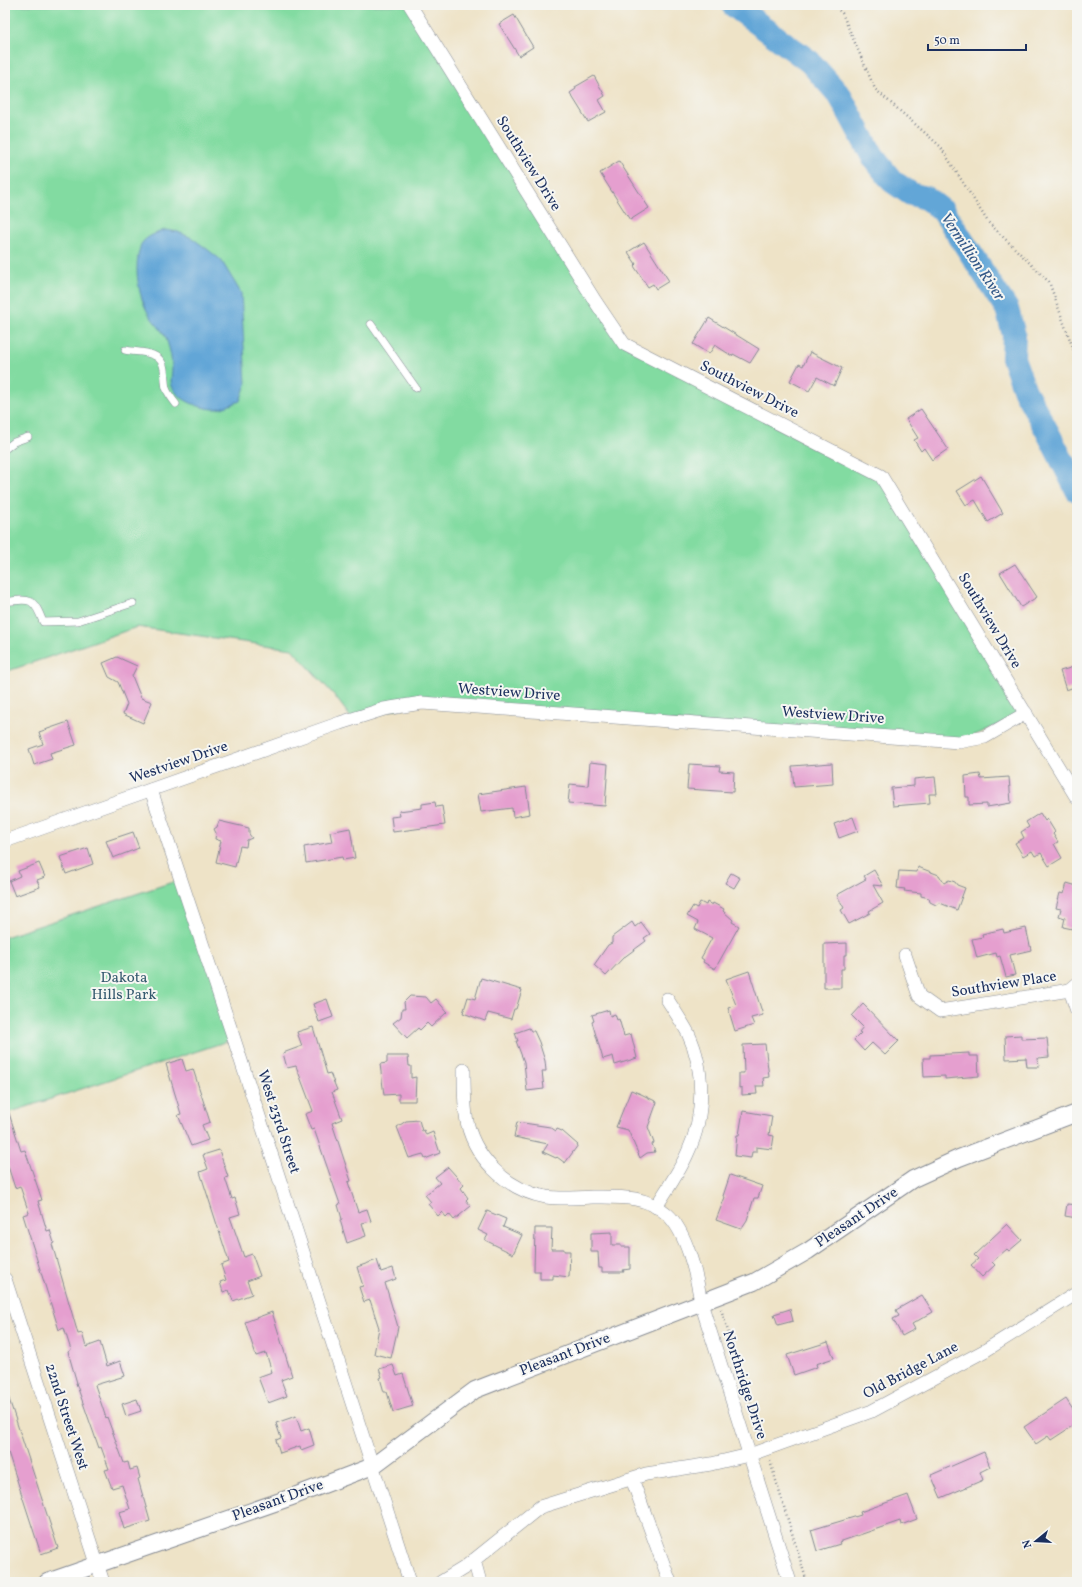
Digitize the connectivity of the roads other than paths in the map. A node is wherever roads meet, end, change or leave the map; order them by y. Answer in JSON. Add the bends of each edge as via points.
{"nodes":[{"id":1,"x":410,"y":5,"type":"edge"},
{"id":2,"x":371,"y":324,"type":"dead end"},
{"id":3,"x":125,"y":350,"type":"dead end"},
{"id":4,"x":416,"y":388,"type":"dead end"},
{"id":5,"x":176,"y":404,"type":"dead end"},
{"id":6,"x":28,"y":437,"type":"dead end"},
{"id":7,"x":5,"y":449,"type":"edge"},
{"id":8,"x":5,"y":602,"type":"edge"},
{"id":9,"x":133,"y":603,"type":"dead end"},
{"id":10,"x":1026,"y":713,"type":"junction"},
{"id":11,"x":151,"y":790,"type":"junction"},
{"id":12,"x":1077,"y":798,"type":"edge"},
{"id":13,"x":5,"y":841,"type":"edge"},
{"id":14,"x":905,"y":956,"type":"dead end"},
{"id":15,"x":1074,"y":987,"type":"edge"},
{"id":16,"x":667,"y":999,"type":"dead end"},
{"id":17,"x":1077,"y":1011,"type":"edge"},
{"id":18,"x":464,"y":1070,"type":"dead end"},
{"id":19,"x":1077,"y":1113,"type":"edge"},
{"id":20,"x":656,"y":1207,"type":"junction"},
{"id":21,"x":5,"y":1279,"type":"edge"},
{"id":22,"x":1077,"y":1292,"type":"edge"},
{"id":23,"x":701,"y":1303,"type":"junction"},
{"id":24,"x":750,"y":1455,"type":"junction"},
{"id":25,"x":373,"y":1466,"type":"junction"},
{"id":26,"x":632,"y":1479,"type":"junction"},
{"id":27,"x":474,"y":1560,"type":"junction"},
{"id":28,"x":97,"y":1565,"type":"junction"},
{"id":29,"x":47,"y":1582,"type":"edge"},
{"id":30,"x":102,"y":1582,"type":"edge"},
{"id":31,"x":410,"y":1582,"type":"edge"},
{"id":32,"x":441,"y":1582,"type":"edge"},
{"id":33,"x":480,"y":1582,"type":"edge"},
{"id":34,"x":670,"y":1582,"type":"edge"},
{"id":35,"x":790,"y":1582,"type":"edge"}],
"edges":[{"from":1,"to":10,"type":"street","name":"Southview Drive","via":[[624,344],[882,476]]},
{"from":2,"to":4,"type":"lane"},
{"from":3,"to":5,"type":"lane","via":[[154,355],[161,360],[169,396]]},
{"from":6,"to":7,"type":"lane","via":[[14,442]]},
{"from":8,"to":9,"type":"lane","via":[[32,601],[43,622],[78,621]]},
{"from":10,"to":11,"type":"street","name":"Westview Drive","via":[[985,737],[959,742],[422,703],[384,709],[346,721]]},
{"from":10,"to":12,"type":"street","name":"Southview Drive"},
{"from":11,"to":13,"type":"street","name":"Westview Drive"},
{"from":11,"to":25,"type":"street","name":"West 23rd Street"},
{"from":14,"to":15,"type":"street","name":"Southview Place","via":[[919,996],[940,1011]]},
{"from":15,"to":17,"type":"street"},
{"from":16,"to":20,"type":"street","via":[[688,1033],[693,1047],[699,1072],[700,1102],[696,1131],[689,1150]]},
{"from":18,"to":20,"type":"street","name":"Northridge Drive","via":[[466,1116],[471,1134],[484,1158],[504,1178],[528,1192],[546,1196],[630,1198],[648,1202]]},
{"from":19,"to":23,"type":"street","name":"Pleasant Drive","via":[[966,1155],[913,1179],[808,1251],[754,1282]]},
{"from":20,"to":23,"type":"street","name":"Northridge Drive","via":[[667,1214],[681,1233],[698,1277]]},
{"from":21,"to":28,"type":"street","name":"22nd Street West"},
{"from":22,"to":24,"type":"street","name":"Old Bridge Lane","via":[[986,1350],[872,1410]]},
{"from":23,"to":24,"type":"street","name":"Northridge Drive"},
{"from":23,"to":25,"type":"street","name":"Pleasant Drive","via":[[475,1390]]},
{"from":24,"to":26,"type":"street","name":"Old Bridge Lane","via":[[646,1474]]},
{"from":24,"to":35,"type":"street","name":"Northridge Drive"},
{"from":25,"to":28,"type":"street","name":"Pleasant Drive"},
{"from":25,"to":31,"type":"street","name":"West 23rd Street"},
{"from":26,"to":27,"type":"street","name":"Old Bridge Lane","via":[[540,1507]]},
{"from":26,"to":34,"type":"street"},
{"from":27,"to":32,"type":"street","name":"Old Bridge Lane"},
{"from":27,"to":33,"type":"street"},
{"from":28,"to":29,"type":"street","name":"Pleasant Drive"},
{"from":28,"to":30,"type":"street","name":"22nd Street West"}]}
